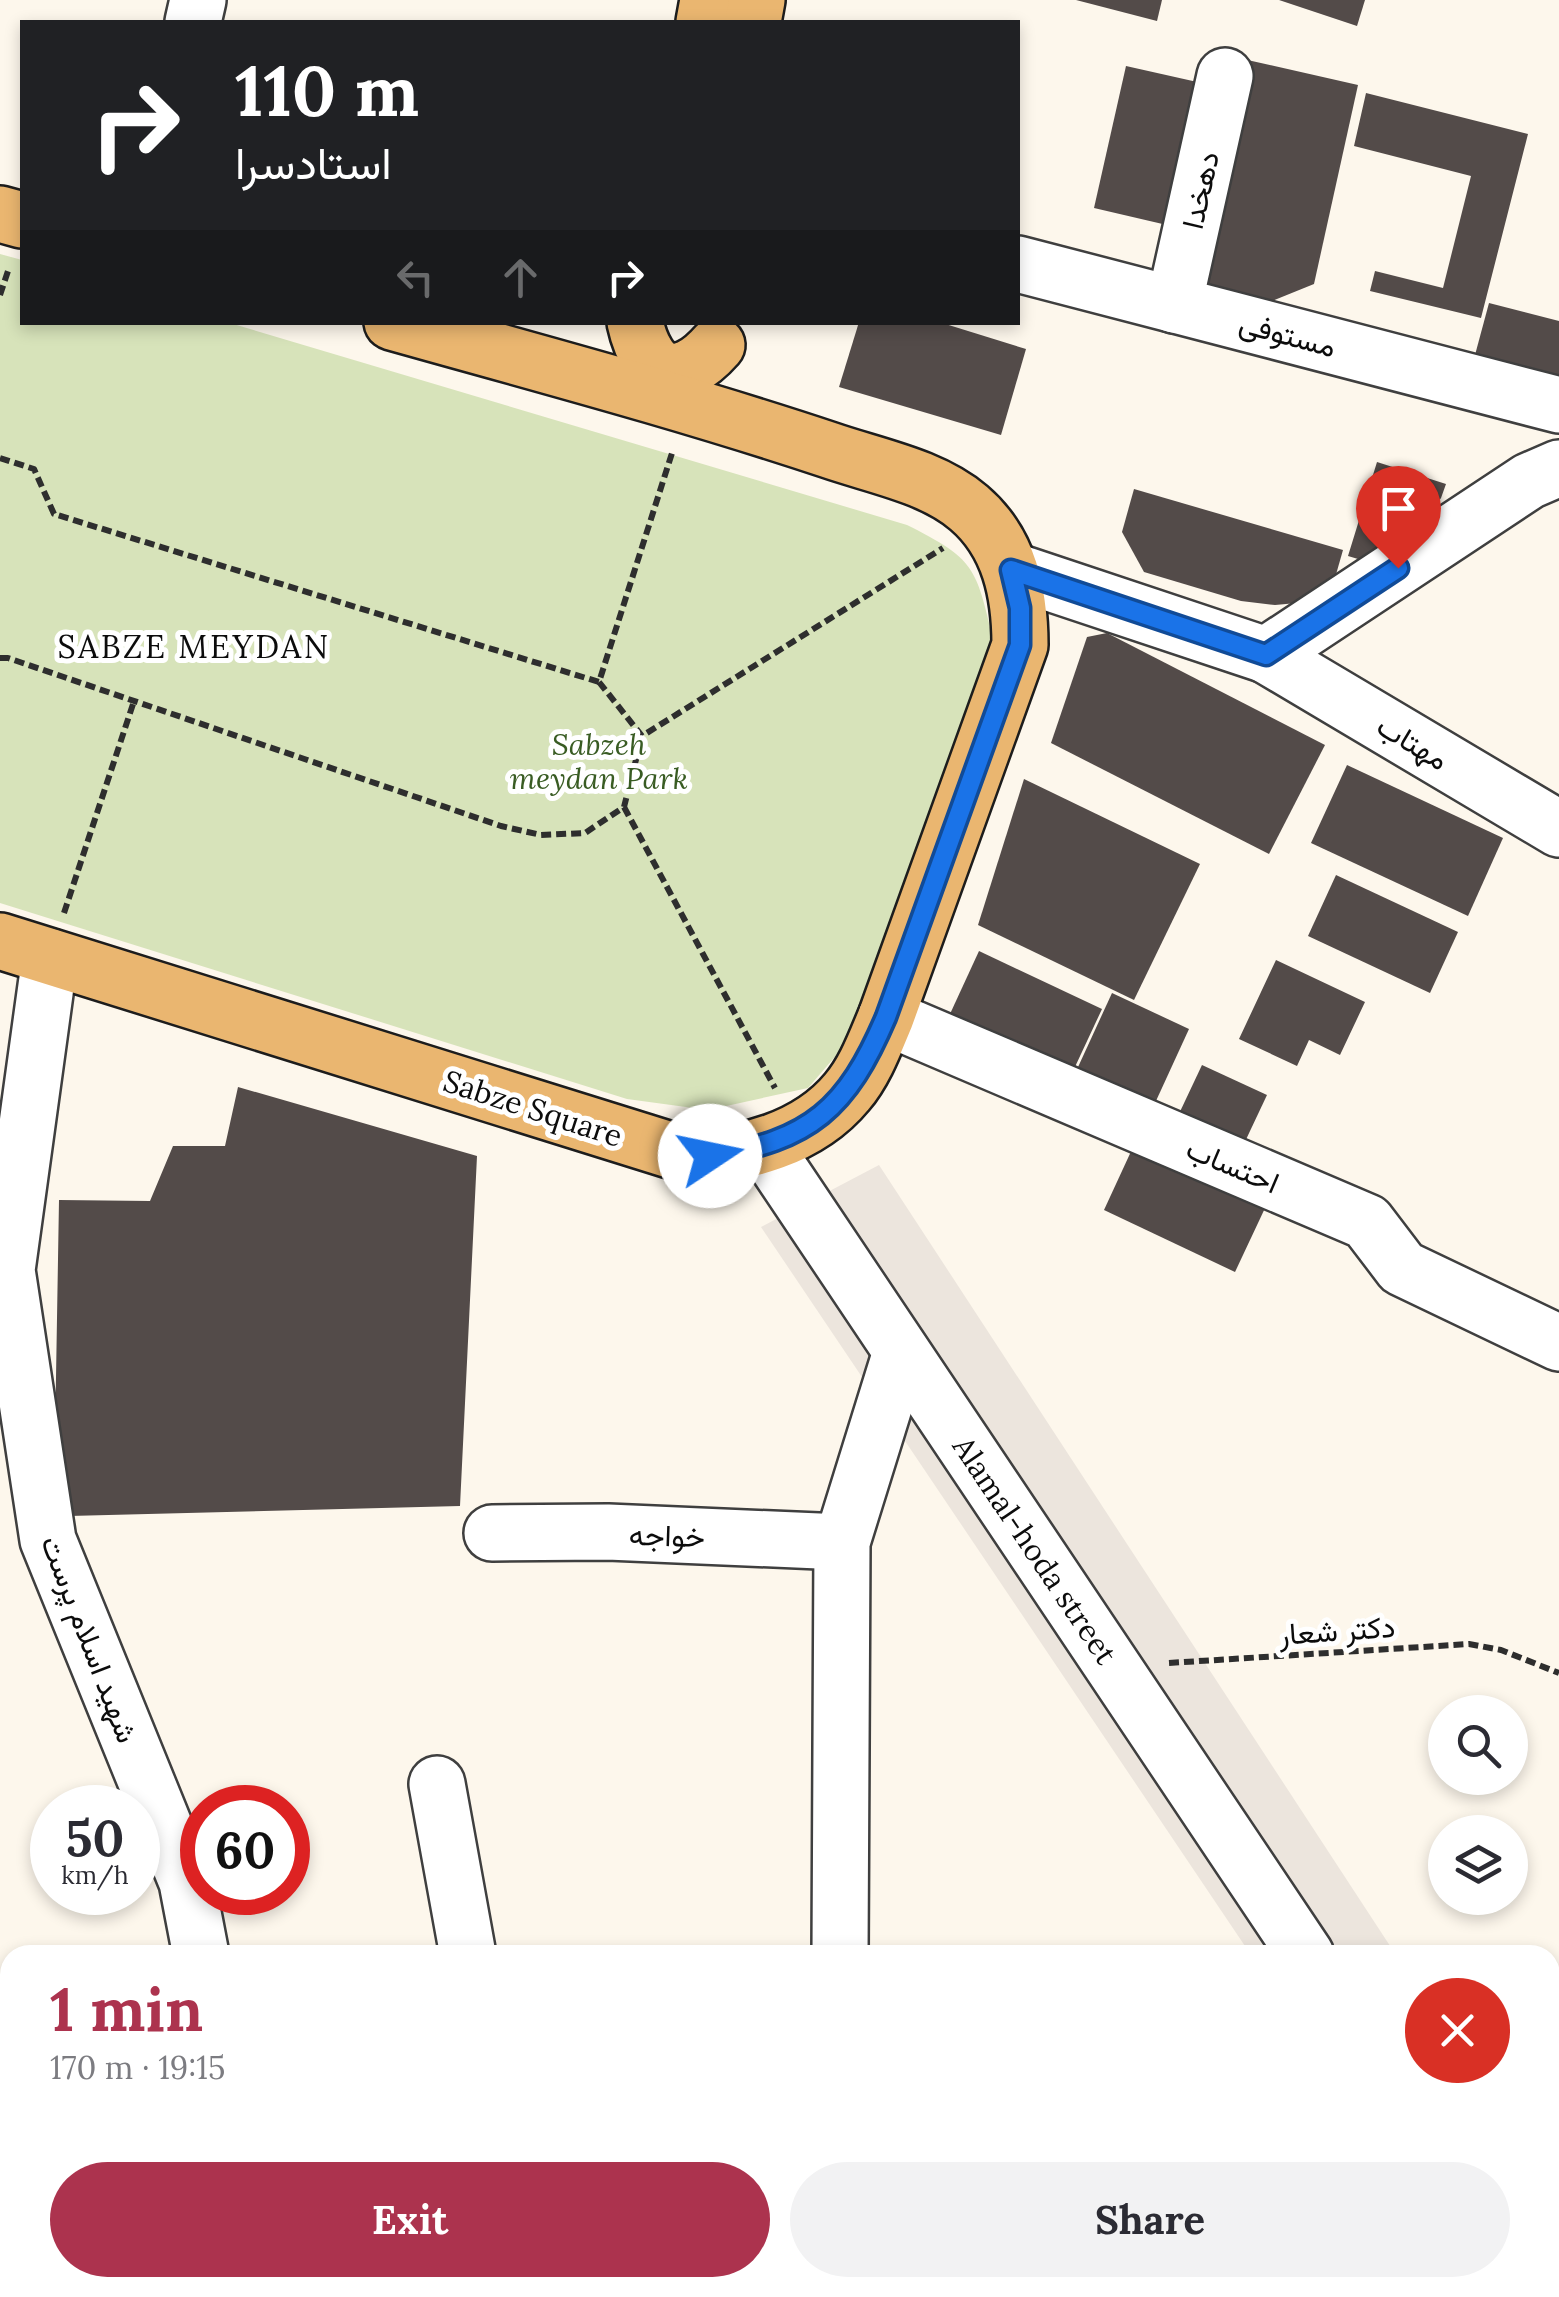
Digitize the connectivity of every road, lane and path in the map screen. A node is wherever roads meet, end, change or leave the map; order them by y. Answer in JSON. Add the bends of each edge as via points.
{"nodes":[{"id":1,"x":1226,"y":76,"type":"dead end"},
{"id":2,"x":1020,"y":265,"type":"edge"},
{"id":3,"x":1174,"y":304,"type":"junction"},
{"id":4,"x":403,"y":325,"type":"edge"},
{"id":5,"x":621,"y":325,"type":"edge"},
{"id":6,"x":637,"y":325,"type":"edge"},
{"id":7,"x":713,"y":334,"type":"edge"},
{"id":8,"x":566,"y":370,"type":"junction"},
{"id":9,"x":687,"y":405,"type":"junction"},
{"id":10,"x":1559,"y":405,"type":"edge"},
{"id":11,"x":740,"y":420,"type":"junction"},
{"id":12,"x":0,"y":458,"type":"edge"},
{"id":13,"x":1559,"y":468,"type":"edge"},
{"id":14,"x":982,"y":523,"type":"junction"},
{"id":15,"x":1011,"y":570,"type":"junction"},
{"id":16,"x":1266,"y":655,"type":"junction"},
{"id":17,"x":0,"y":658,"type":"edge"},
{"id":18,"x":599,"y":682,"type":"junction"},
{"id":19,"x":134,"y":701,"type":"junction"},
{"id":20,"x":642,"y":736,"type":"junction"},
{"id":21,"x":624,"y":807,"type":"junction"},
{"id":22,"x":1559,"y":829,"type":"edge"},
{"id":23,"x":25,"y":949,"type":"edge"},
{"id":24,"x":886,"y":1017,"type":"junction"},
{"id":25,"x":780,"y":1137,"type":"junction"},
{"id":26,"x":1559,"y":1344,"type":"edge"},
{"id":27,"x":901,"y":1352,"type":"junction"},
{"id":28,"x":492,"y":1532,"type":"dead end"},
{"id":29,"x":842,"y":1542,"type":"junction"},
{"id":30,"x":1112,"y":1666,"type":"junction"},
{"id":31,"x":1559,"y":1673,"type":"edge"},
{"id":32,"x":437,"y":1784,"type":"dead end"},
{"id":33,"x":199,"y":1945,"type":"edge"},
{"id":34,"x":466,"y":1945,"type":"edge"},
{"id":35,"x":840,"y":1945,"type":"edge"},
{"id":36,"x":1299,"y":1945,"type":"edge"}],
"edges":[{"from":1,"to":3,"type":"street","name":"دهخدا"},
{"from":2,"to":3,"type":"street","name":"مستوفی"},
{"from":3,"to":10,"type":"street","name":"مستوفی"},
{"from":4,"to":8,"type":"main road","name":"Sabze Square"},
{"from":5,"to":8,"type":"main road"},
{"from":6,"to":7,"type":"main road","via":[[646,358],[673,371],[693,368]]},
{"from":7,"to":11,"type":"main road"},
{"from":8,"to":9,"type":"main road","name":"Sabze Square"},
{"from":9,"to":11,"type":"main road","name":"Sabze Square"},
{"from":9,"to":18,"type":"path"},
{"from":11,"to":14,"type":"main road","name":"Sabze Square","via":[[937,486]]},
{"from":12,"to":18,"type":"path","via":[[34,469],[54,514]]},
{"from":13,"to":16,"type":"street","via":[[1529,481]]},
{"from":14,"to":15,"type":"main road","name":"Sabze Square"},
{"from":14,"to":20,"type":"path"},
{"from":15,"to":16,"type":"street","name":"مهتاب"},
{"from":15,"to":24,"type":"main road","name":"Sabze Square","via":[[1020,645]]},
{"from":16,"to":22,"type":"street","name":"مهتاب"},
{"from":17,"to":19,"type":"path"},
{"from":18,"to":20,"type":"path"},
{"from":19,"to":21,"type":"path","via":[[541,836],[585,833]]},
{"from":19,"to":23,"type":"path"},
{"from":20,"to":21,"type":"path"},
{"from":21,"to":25,"type":"path"},
{"from":23,"to":25,"type":"main road","name":"Sabze Square","via":[[664,1150],[710,1156]]},
{"from":23,"to":33,"type":"street","name":"شهید اسلام پرست","via":[[8,1270],[48,1540],[187,1882]]},
{"from":24,"to":25,"type":"main road","name":"Sabze Square","via":[[848,1092],[827,1112]]},
{"from":24,"to":26,"type":"street","name":"احتساب","via":[[1366,1222],[1402,1268]]},
{"from":25,"to":27,"type":"street","name":"Alamal-hoda street"},
{"from":27,"to":29,"type":"street"},
{"from":27,"to":30,"type":"street","name":"Alamal-hoda street"},
{"from":28,"to":29,"type":"street","name":"خواجه"},
{"from":29,"to":35,"type":"street"},
{"from":30,"to":31,"type":"path","name":"دکتر شعار","via":[[1469,1644]]},
{"from":30,"to":36,"type":"street","name":"Alamal-hoda street"},
{"from":32,"to":34,"type":"street"}]}
